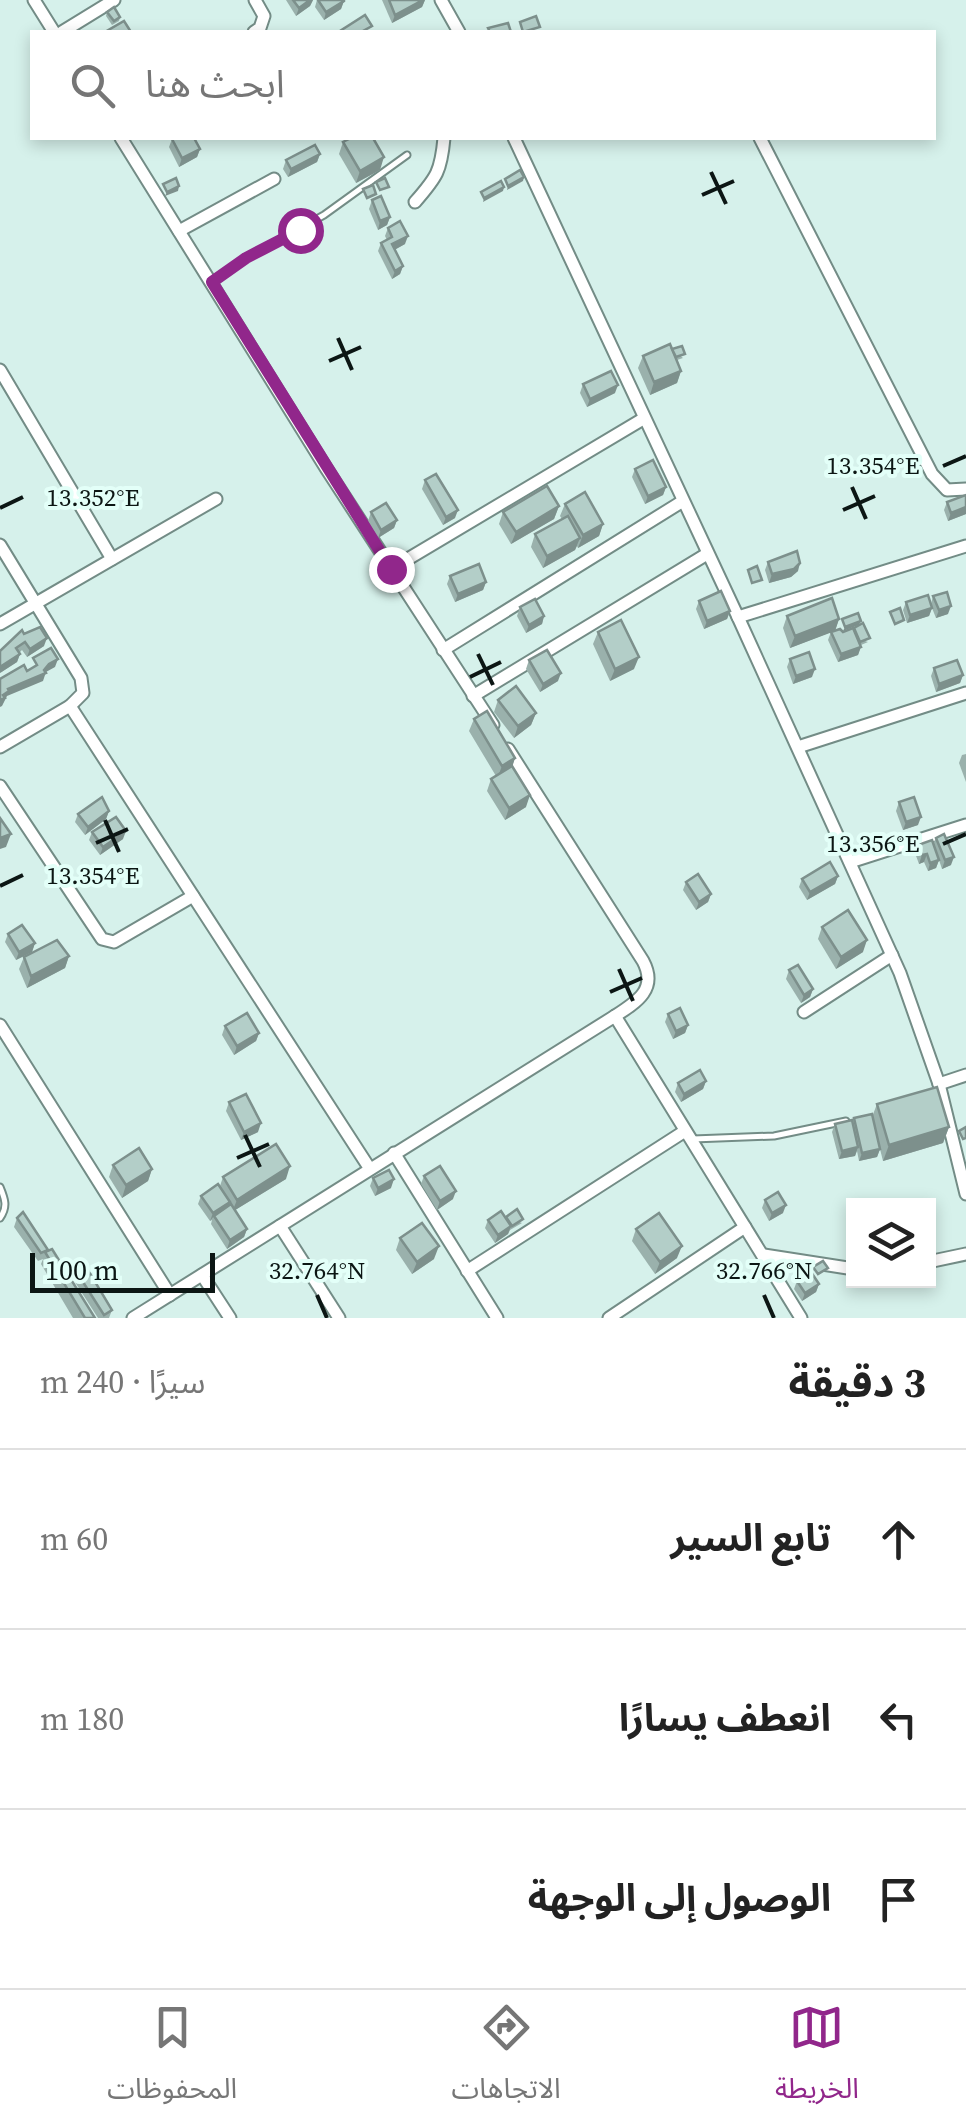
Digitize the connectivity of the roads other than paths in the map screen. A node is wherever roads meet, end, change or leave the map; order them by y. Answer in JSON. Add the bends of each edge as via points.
{"nodes":[{"id":1,"x":34,"y":0,"type":"edge"},
{"id":2,"x":114,"y":0,"type":"edge"},
{"id":3,"x":255,"y":0,"type":"edge"},
{"id":4,"x":441,"y":0,"type":"edge"},
{"id":5,"x":53,"y":30,"type":"edge"},
{"id":6,"x":65,"y":30,"type":"edge"},
{"id":7,"x":257,"y":30,"type":"edge"},
{"id":8,"x":459,"y":30,"type":"edge"},
{"id":9,"x":121,"y":140,"type":"edge"},
{"id":10,"x":444,"y":140,"type":"edge"},
{"id":11,"x":515,"y":140,"type":"edge"},
{"id":12,"x":761,"y":140,"type":"edge"},
{"id":13,"x":407,"y":155,"type":"dead end"},
{"id":14,"x":274,"y":180,"type":"dead end"},
{"id":15,"x":415,"y":202,"type":"dead end"},
{"id":16,"x":180,"y":231,"type":"junction"},
{"id":17,"x":212,"y":282,"type":"junction"},
{"id":18,"x":0,"y":370,"type":"edge"},
{"id":19,"x":644,"y":419,"type":"junction"},
{"id":20,"x":966,"y":489,"type":"edge"},
{"id":21,"x":216,"y":499,"type":"dead end"},
{"id":22,"x":683,"y":501,"type":"junction"},
{"id":23,"x":0,"y":544,"type":"edge"},
{"id":24,"x":966,"y":546,"type":"edge"},
{"id":25,"x":707,"y":554,"type":"junction"},
{"id":26,"x":112,"y":559,"type":"junction"},
{"id":27,"x":391,"y":569,"type":"junction"},
{"id":28,"x":35,"y":603,"type":"junction"},
{"id":29,"x":738,"y":617,"type":"junction"},
{"id":30,"x":0,"y":624,"type":"edge"},
{"id":31,"x":443,"y":650,"type":"junction"},
{"id":32,"x":966,"y":693,"type":"edge"},
{"id":33,"x":473,"y":696,"type":"junction"},
{"id":34,"x":70,"y":706,"type":"junction"},
{"id":35,"x":0,"y":747,"type":"edge"},
{"id":36,"x":798,"y":747,"type":"junction"},
{"id":37,"x":0,"y":786,"type":"edge"},
{"id":38,"x":966,"y":825,"type":"edge"},
{"id":39,"x":850,"y":862,"type":"junction"},
{"id":40,"x":193,"y":896,"type":"junction"},
{"id":41,"x":892,"y":955,"type":"junction"},
{"id":42,"x":804,"y":1012,"type":"dead end"},
{"id":43,"x":614,"y":1016,"type":"junction"},
{"id":44,"x":0,"y":1025,"type":"edge"},
{"id":45,"x":966,"y":1075,"type":"edge"},
{"id":46,"x":940,"y":1090,"type":"junction"},
{"id":47,"x":923,"y":1102,"type":"edge"},
{"id":48,"x":866,"y":1116,"type":"edge"},
{"id":49,"x":846,"y":1121,"type":"joint"},
{"id":50,"x":687,"y":1135,"type":"junction"},
{"id":51,"x":394,"y":1154,"type":"junction"},
{"id":52,"x":370,"y":1168,"type":"junction"},
{"id":53,"x":0,"y":1188,"type":"edge"},
{"id":54,"x":966,"y":1194,"type":"edge"},
{"id":55,"x":0,"y":1218,"type":"edge"},
{"id":56,"x":280,"y":1226,"type":"junction"},
{"id":57,"x":744,"y":1227,"type":"junction"},
{"id":58,"x":966,"y":1254,"type":"edge"},
{"id":59,"x":764,"y":1255,"type":"junction"},
{"id":60,"x":936,"y":1260,"type":"edge"},
{"id":61,"x":846,"y":1267,"type":"edge"},
{"id":62,"x":468,"y":1271,"type":"junction"},
{"id":63,"x":202,"y":1275,"type":"junction"},
{"id":64,"x":170,"y":1294,"type":"junction"},
{"id":65,"x":133,"y":1318,"type":"edge"},
{"id":66,"x":230,"y":1318,"type":"edge"},
{"id":67,"x":339,"y":1318,"type":"edge"},
{"id":68,"x":497,"y":1318,"type":"edge"},
{"id":69,"x":609,"y":1318,"type":"edge"},
{"id":70,"x":802,"y":1318,"type":"edge"}],
"edges":[{"from":1,"to":5,"type":"street"},
{"from":2,"to":6,"type":"street"},
{"from":3,"to":7,"type":"street","via":[[264,16]]},
{"from":4,"to":8,"type":"street"},
{"from":9,"to":16,"type":"street"},
{"from":10,"to":15,"type":"street","via":[[438,176]]},
{"from":11,"to":19,"type":"street"},
{"from":12,"to":20,"type":"street","via":[[932,474],[947,490]]},
{"from":13,"to":17,"type":"lane"},
{"from":14,"to":16,"type":"street"},
{"from":16,"to":17,"type":"street"},
{"from":17,"to":27,"type":"street"},
{"from":18,"to":26,"type":"street"},
{"from":19,"to":22,"type":"street"},
{"from":19,"to":27,"type":"street"},
{"from":21,"to":26,"type":"street"},
{"from":22,"to":25,"type":"street"},
{"from":22,"to":31,"type":"street"},
{"from":23,"to":28,"type":"street"},
{"from":24,"to":29,"type":"street"},
{"from":25,"to":29,"type":"street"},
{"from":25,"to":33,"type":"street"},
{"from":26,"to":28,"type":"street"},
{"from":27,"to":31,"type":"street"},
{"from":28,"to":30,"type":"street"},
{"from":28,"to":34,"type":"street","via":[[81,678],[83,693]]},
{"from":29,"to":36,"type":"street"},
{"from":31,"to":33,"type":"street"},
{"from":32,"to":36,"type":"street"},
{"from":33,"to":43,"type":"street","via":[[648,970],[641,997]]},
{"from":34,"to":35,"type":"street"},
{"from":34,"to":40,"type":"street"},
{"from":36,"to":39,"type":"street"},
{"from":37,"to":40,"type":"street","via":[[102,939],[114,942]]},
{"from":38,"to":39,"type":"street"},
{"from":39,"to":41,"type":"street"},
{"from":40,"to":52,"type":"street"},
{"from":41,"to":42,"type":"street"},
{"from":41,"to":46,"type":"street"},
{"from":43,"to":50,"type":"street"},
{"from":43,"to":51,"type":"street"},
{"from":44,"to":64,"type":"street"},
{"from":45,"to":46,"type":"street"},
{"from":46,"to":47,"type":"street"},
{"from":46,"to":54,"type":"street"},
{"from":48,"to":49,"type":"street"},
{"from":49,"to":50,"type":"lane","via":[[774,1136]]},
{"from":50,"to":57,"type":"street"},
{"from":50,"to":62,"type":"street"},
{"from":51,"to":52,"type":"street"},
{"from":51,"to":62,"type":"street"},
{"from":52,"to":56,"type":"street"},
{"from":53,"to":55,"type":"lane","via":[[6,1200]]},
{"from":56,"to":63,"type":"street"},
{"from":56,"to":67,"type":"street"},
{"from":57,"to":59,"type":"street"},
{"from":57,"to":69,"type":"street"},
{"from":58,"to":60,"type":"street"},
{"from":59,"to":61,"type":"street"},
{"from":59,"to":70,"type":"street"},
{"from":62,"to":68,"type":"street"},
{"from":63,"to":64,"type":"street"},
{"from":63,"to":66,"type":"street"},
{"from":64,"to":65,"type":"street"}]}
